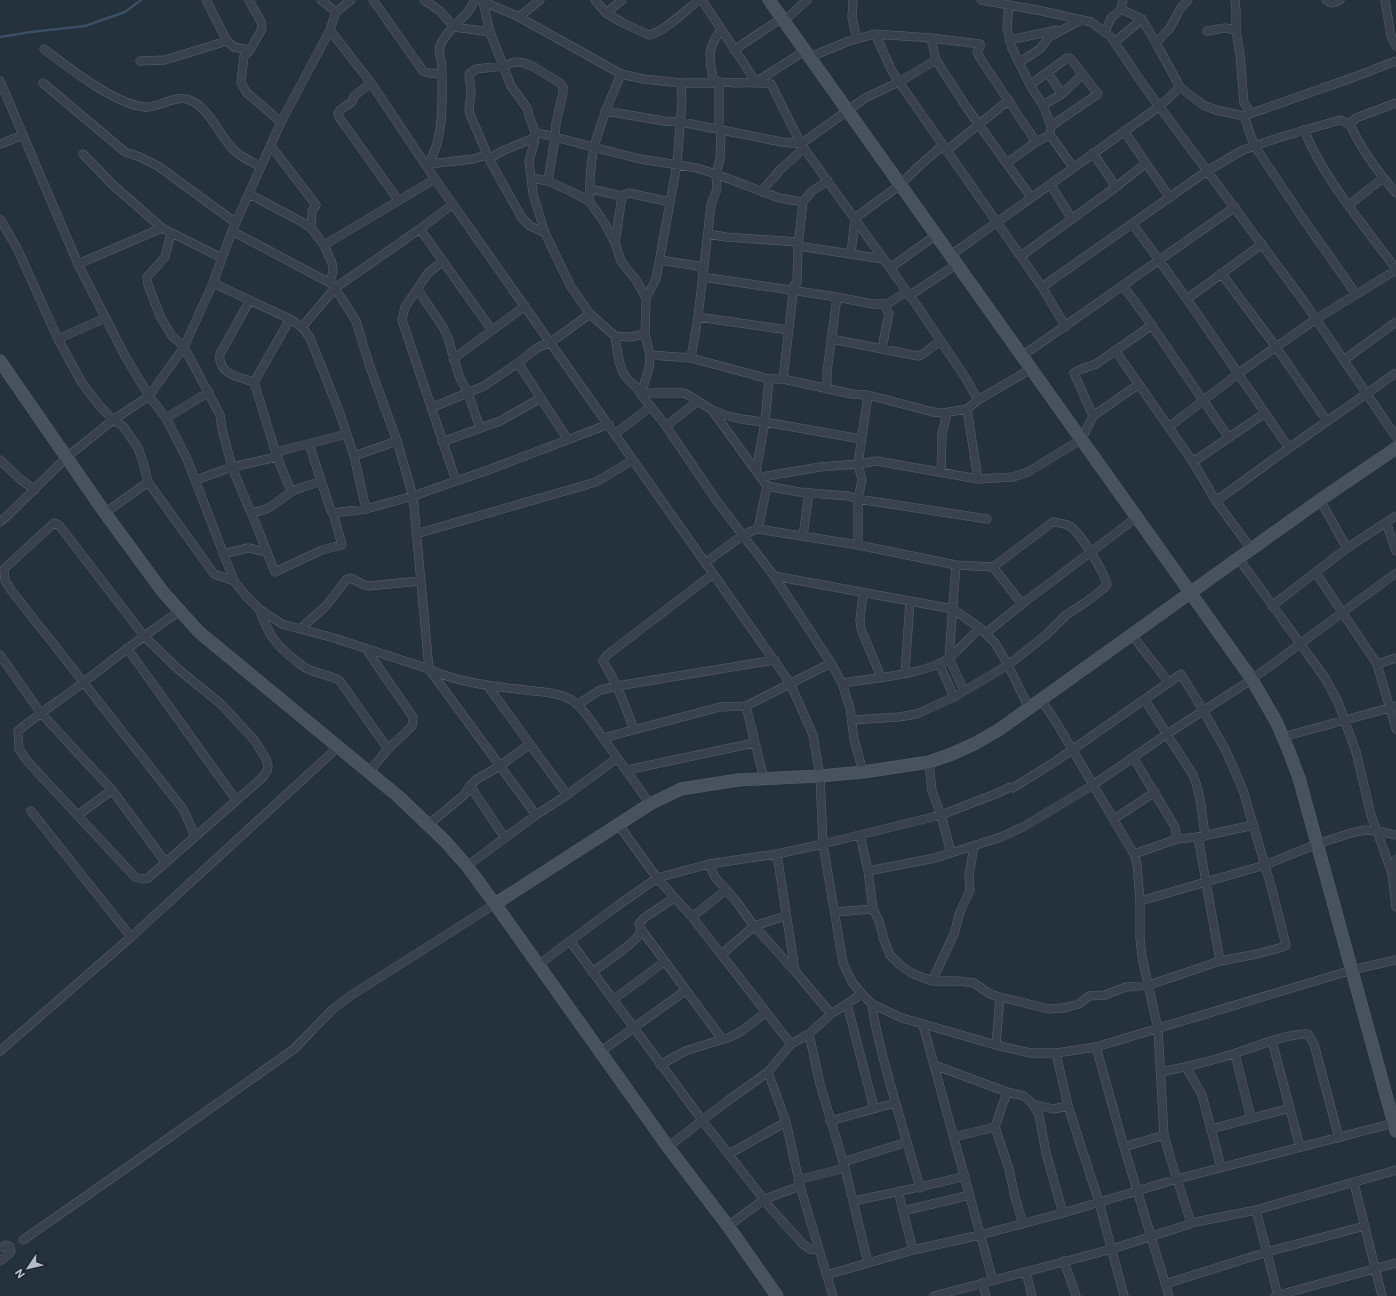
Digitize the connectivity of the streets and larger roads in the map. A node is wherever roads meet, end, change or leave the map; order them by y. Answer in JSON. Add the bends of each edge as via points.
{"nodes":[{"id":1,"x":206,"y":0,"type":"edge"},
{"id":2,"x":249,"y":0,"type":"edge"},
{"id":3,"x":321,"y":0,"type":"edge"},
{"id":4,"x":350,"y":0,"type":"edge"},
{"id":5,"x":374,"y":0,"type":"edge"},
{"id":6,"x":424,"y":0,"type":"edge"},
{"id":7,"x":480,"y":0,"type":"edge"},
{"id":8,"x":540,"y":0,"type":"edge"},
{"id":9,"x":595,"y":0,"type":"edge"},
{"id":10,"x":622,"y":0,"type":"edge"},
{"id":11,"x":699,"y":0,"type":"edge"},
{"id":12,"x":702,"y":0,"type":"edge"},
{"id":13,"x":769,"y":0,"type":"edge"},
{"id":14,"x":806,"y":0,"type":"edge"},
{"id":15,"x":853,"y":0,"type":"edge"},
{"id":16,"x":981,"y":0,"type":"edge"},
{"id":17,"x":1123,"y":0,"type":"edge"},
{"id":18,"x":1188,"y":0,"type":"edge"},
{"id":19,"x":1235,"y":0,"type":"edge"},
{"id":20,"x":1326,"y":0,"type":"edge"},
{"id":21,"x":1340,"y":0,"type":"edge"},
{"id":22,"x":1385,"y":0,"type":"edge"},
{"id":23,"x":1010,"y":5,"type":"junction"},
{"id":24,"x":1121,"y":10,"type":"junction"},
{"id":25,"x":336,"y":12,"type":"junction"},
{"id":26,"x":606,"y":13,"type":"junction"},
{"id":27,"x":519,"y":17,"type":"junction"},
{"id":28,"x":1142,"y":18,"type":"junction"},
{"id":29,"x":783,"y":19,"type":"junction"},
{"id":30,"x":1081,"y":20,"type":"junction"},
{"id":31,"x":454,"y":27,"type":"junction"},
{"id":32,"x":1066,"y":28,"type":"junction"},
{"id":33,"x":330,"y":30,"type":"junction"},
{"id":34,"x":721,"y":30,"type":"junction"},
{"id":35,"x":1236,"y":30,"type":"junction"},
{"id":36,"x":1207,"y":31,"type":"dead end"},
{"id":37,"x":490,"y":32,"type":"junction"},
{"id":38,"x":1105,"y":32,"type":"junction"},
{"id":39,"x":875,"y":34,"type":"junction"},
{"id":40,"x":931,"y":38,"type":"junction"},
{"id":41,"x":857,"y":39,"type":"junction"},
{"id":42,"x":1009,"y":40,"type":"junction"},
{"id":43,"x":227,"y":41,"type":"junction"},
{"id":44,"x":1115,"y":42,"type":"junction"},
{"id":45,"x":1156,"y":43,"type":"junction"},
{"id":46,"x":1396,"y":46,"type":"edge"},
{"id":47,"x":44,"y":49,"type":"dead end"},
{"id":48,"x":250,"y":50,"type":"junction"},
{"id":49,"x":734,"y":50,"type":"junction"},
{"id":50,"x":808,"y":54,"type":"junction"},
{"id":51,"x":936,"y":60,"type":"junction"},
{"id":52,"x":140,"y":61,"type":"dead end"},
{"id":53,"x":1396,"y":61,"type":"edge"},
{"id":54,"x":1020,"y":62,"type":"junction"},
{"id":55,"x":503,"y":66,"type":"junction"},
{"id":56,"x":1048,"y":73,"type":"junction"},
{"id":57,"x":442,"y":74,"type":"junction"},
{"id":58,"x":621,"y":74,"type":"junction"},
{"id":59,"x":1083,"y":74,"type":"junction"},
{"id":60,"x":0,"y":81,"type":"edge"},
{"id":61,"x":716,"y":82,"type":"junction"},
{"id":62,"x":756,"y":82,"type":"junction"},
{"id":63,"x":899,"y":82,"type":"junction"},
{"id":64,"x":43,"y":83,"type":"dead end"},
{"id":65,"x":371,"y":83,"type":"junction"},
{"id":66,"x":681,"y":83,"type":"junction"},
{"id":67,"x":1030,"y":85,"type":"junction"},
{"id":68,"x":1180,"y":87,"type":"junction"},
{"id":69,"x":1062,"y":94,"type":"junction"},
{"id":70,"x":1009,"y":100,"type":"junction"},
{"id":71,"x":1396,"y":103,"type":"edge"},
{"id":72,"x":1043,"y":105,"type":"junction"},
{"id":73,"x":1160,"y":106,"type":"junction"},
{"id":74,"x":848,"y":110,"type":"junction"},
{"id":75,"x":605,"y":112,"type":"junction"},
{"id":76,"x":1248,"y":115,"type":"junction"},
{"id":77,"x":281,"y":122,"type":"junction"},
{"id":78,"x":681,"y":122,"type":"junction"},
{"id":79,"x":978,"y":124,"type":"junction"},
{"id":80,"x":1350,"y":124,"type":"junction"},
{"id":81,"x":1051,"y":126,"type":"junction"},
{"id":82,"x":1304,"y":130,"type":"junction"},
{"id":83,"x":720,"y":131,"type":"junction"},
{"id":84,"x":1124,"y":131,"type":"junction"},
{"id":85,"x":23,"y":135,"type":"junction"},
{"id":86,"x":534,"y":135,"type":"junction"},
{"id":87,"x":1050,"y":135,"type":"junction"},
{"id":88,"x":555,"y":138,"type":"junction"},
{"id":89,"x":1036,"y":142,"type":"junction"},
{"id":90,"x":0,"y":144,"type":"edge"},
{"id":91,"x":1254,"y":145,"type":"junction"},
{"id":92,"x":271,"y":146,"type":"junction"},
{"id":93,"x":803,"y":146,"type":"junction"},
{"id":94,"x":594,"y":148,"type":"junction"},
{"id":95,"x":944,"y":148,"type":"junction"},
{"id":96,"x":1092,"y":153,"type":"junction"},
{"id":97,"x":83,"y":154,"type":"dead end"},
{"id":98,"x":488,"y":157,"type":"junction"},
{"id":99,"x":1006,"y":163,"type":"junction"},
{"id":100,"x":1146,"y":163,"type":"junction"},
{"id":101,"x":677,"y":164,"type":"junction"},
{"id":102,"x":428,"y":165,"type":"junction"},
{"id":103,"x":261,"y":167,"type":"junction"},
{"id":104,"x":1073,"y":167,"type":"junction"},
{"id":105,"x":1207,"y":171,"type":"junction"},
{"id":106,"x":716,"y":174,"type":"junction"},
{"id":107,"x":531,"y":178,"type":"junction"},
{"id":108,"x":1383,"y":178,"type":"junction"},
{"id":109,"x":435,"y":179,"type":"junction"},
{"id":110,"x":828,"y":180,"type":"junction"},
{"id":111,"x":548,"y":181,"type":"junction"},
{"id":112,"x":1050,"y":184,"type":"junction"},
{"id":113,"x":900,"y":185,"type":"junction"},
{"id":114,"x":1116,"y":187,"type":"junction"},
{"id":115,"x":590,"y":189,"type":"junction"},
{"id":116,"x":763,"y":192,"type":"junction"},
{"id":117,"x":1396,"y":193,"type":"edge"},
{"id":118,"x":249,"y":194,"type":"junction"},
{"id":119,"x":622,"y":196,"type":"junction"},
{"id":120,"x":1030,"y":197,"type":"junction"},
{"id":121,"x":1170,"y":198,"type":"junction"},
{"id":122,"x":398,"y":200,"type":"junction"},
{"id":123,"x":589,"y":201,"type":"junction"},
{"id":124,"x":670,"y":202,"type":"junction"},
{"id":125,"x":803,"y":202,"type":"junction"},
{"id":126,"x":453,"y":204,"type":"junction"},
{"id":127,"x":1349,"y":205,"type":"junction"},
{"id":128,"x":1235,"y":207,"type":"junction"},
{"id":129,"x":855,"y":218,"type":"junction"},
{"id":130,"x":0,"y":219,"type":"edge"},
{"id":131,"x":1072,"y":219,"type":"junction"},
{"id":132,"x":997,"y":222,"type":"junction"},
{"id":133,"x":236,"y":223,"type":"junction"},
{"id":134,"x":1133,"y":225,"type":"junction"},
{"id":135,"x":162,"y":228,"type":"junction"},
{"id":136,"x":311,"y":228,"type":"junction"},
{"id":137,"x":420,"y":229,"type":"junction"},
{"id":138,"x":232,"y":231,"type":"junction"},
{"id":139,"x":171,"y":233,"type":"junction"},
{"id":140,"x":545,"y":233,"type":"junction"},
{"id":141,"x":708,"y":234,"type":"junction"},
{"id":142,"x":936,"y":235,"type":"junction"},
{"id":143,"x":615,"y":243,"type":"junction"},
{"id":144,"x":798,"y":244,"type":"junction"},
{"id":145,"x":1262,"y":244,"type":"junction"},
{"id":146,"x":324,"y":245,"type":"junction"},
{"id":147,"x":851,"y":254,"type":"junction"},
{"id":148,"x":1021,"y":256,"type":"junction"},
{"id":149,"x":222,"y":258,"type":"junction"},
{"id":150,"x":883,"y":259,"type":"junction"},
{"id":151,"x":954,"y":259,"type":"junction"},
{"id":152,"x":660,"y":260,"type":"junction"},
{"id":153,"x":1160,"y":260,"type":"junction"},
{"id":154,"x":443,"y":261,"type":"junction"},
{"id":155,"x":78,"y":264,"type":"junction"},
{"id":156,"x":704,"y":267,"type":"junction"},
{"id":157,"x":890,"y":268,"type":"junction"},
{"id":158,"x":1396,"y":269,"type":"edge"},
{"id":159,"x":1222,"y":273,"type":"junction"},
{"id":160,"x":703,"y":277,"type":"junction"},
{"id":161,"x":213,"y":283,"type":"junction"},
{"id":162,"x":333,"y":286,"type":"junction"},
{"id":163,"x":1123,"y":286,"type":"junction"},
{"id":164,"x":1042,"y":287,"type":"junction"},
{"id":165,"x":418,"y":290,"type":"junction"},
{"id":166,"x":793,"y":290,"type":"junction"},
{"id":167,"x":907,"y":294,"type":"junction"},
{"id":168,"x":1356,"y":294,"type":"junction"},
{"id":169,"x":837,"y":297,"type":"junction"},
{"id":170,"x":646,"y":298,"type":"junction"},
{"id":171,"x":1187,"y":299,"type":"junction"},
{"id":172,"x":250,"y":300,"type":"junction"},
{"id":173,"x":887,"y":304,"type":"junction"},
{"id":174,"x":525,"y":306,"type":"junction"},
{"id":175,"x":590,"y":314,"type":"junction"},
{"id":176,"x":698,"y":317,"type":"junction"},
{"id":177,"x":105,"y":318,"type":"junction"},
{"id":178,"x":290,"y":319,"type":"junction"},
{"id":179,"x":1316,"y":319,"type":"junction"},
{"id":180,"x":1396,"y":322,"type":"edge"},
{"id":181,"x":1152,"y":325,"type":"junction"},
{"id":182,"x":302,"y":327,"type":"junction"},
{"id":183,"x":1066,"y":327,"type":"junction"},
{"id":184,"x":492,"y":330,"type":"junction"},
{"id":185,"x":788,"y":330,"type":"junction"},
{"id":186,"x":645,"y":334,"type":"junction"},
{"id":187,"x":614,"y":336,"type":"junction"},
{"id":188,"x":58,"y":339,"type":"junction"},
{"id":189,"x":831,"y":339,"type":"junction"},
{"id":190,"x":940,"y":341,"type":"junction"},
{"id":191,"x":551,"y":342,"type":"junction"},
{"id":192,"x":184,"y":347,"type":"junction"},
{"id":193,"x":1276,"y":347,"type":"junction"},
{"id":194,"x":882,"y":348,"type":"junction"},
{"id":195,"x":1115,"y":350,"type":"junction"},
{"id":196,"x":650,"y":355,"type":"junction"},
{"id":197,"x":1022,"y":356,"type":"junction"},
{"id":198,"x":691,"y":358,"type":"junction"},
{"id":199,"x":453,"y":359,"type":"junction"},
{"id":200,"x":1344,"y":360,"type":"junction"},
{"id":201,"x":0,"y":361,"type":"edge"},
{"id":202,"x":518,"y":363,"type":"junction"},
{"id":203,"x":1031,"y":369,"type":"junction"},
{"id":204,"x":1239,"y":373,"type":"junction"},
{"id":205,"x":1396,"y":373,"type":"edge"},
{"id":206,"x":769,"y":379,"type":"junction"},
{"id":207,"x":783,"y":379,"type":"junction"},
{"id":208,"x":254,"y":382,"type":"junction"},
{"id":209,"x":1139,"y":384,"type":"junction"},
{"id":210,"x":827,"y":389,"type":"junction"},
{"id":211,"x":209,"y":392,"type":"junction"},
{"id":212,"x":468,"y":393,"type":"junction"},
{"id":213,"x":640,"y":393,"type":"junction"},
{"id":214,"x":1367,"y":393,"type":"junction"},
{"id":215,"x":868,"y":395,"type":"junction"},
{"id":216,"x":149,"y":396,"type":"junction"},
{"id":217,"x":541,"y":398,"type":"junction"},
{"id":218,"x":978,"y":400,"type":"junction"},
{"id":219,"x":698,"y":401,"type":"junction"},
{"id":220,"x":1203,"y":402,"type":"junction"},
{"id":221,"x":650,"y":407,"type":"junction"},
{"id":222,"x":431,"y":408,"type":"junction"},
{"id":223,"x":967,"y":409,"type":"junction"},
{"id":224,"x":712,"y":410,"type":"junction"},
{"id":225,"x":947,"y":413,"type":"junction"},
{"id":226,"x":1265,"y":413,"type":"junction"},
{"id":227,"x":1093,"y":416,"type":"junction"},
{"id":228,"x":166,"y":418,"type":"junction"},
{"id":229,"x":113,"y":420,"type":"junction"},
{"id":230,"x":1327,"y":421,"type":"junction"},
{"id":231,"x":765,"y":422,"type":"junction"},
{"id":232,"x":609,"y":424,"type":"junction"},
{"id":233,"x":666,"y":426,"type":"junction"},
{"id":234,"x":1169,"y":427,"type":"junction"},
{"id":235,"x":480,"y":428,"type":"junction"},
{"id":236,"x":347,"y":434,"type":"junction"},
{"id":237,"x":615,"y":434,"type":"junction"},
{"id":238,"x":1396,"y":437,"type":"edge"},
{"id":239,"x":1229,"y":438,"type":"junction"},
{"id":240,"x":861,"y":439,"type":"junction"},
{"id":241,"x":1082,"y":439,"type":"junction"},
{"id":242,"x":568,"y":440,"type":"junction"},
{"id":243,"x":397,"y":441,"type":"junction"},
{"id":244,"x":442,"y":442,"type":"junction"},
{"id":245,"x":309,"y":444,"type":"junction"},
{"id":246,"x":1289,"y":448,"type":"junction"},
{"id":247,"x":1396,"y":448,"type":"edge"},
{"id":248,"x":354,"y":456,"type":"junction"},
{"id":249,"x":67,"y":457,"type":"junction"},
{"id":250,"x":277,"y":457,"type":"junction"},
{"id":251,"x":0,"y":460,"type":"edge"},
{"id":252,"x":633,"y":460,"type":"junction"},
{"id":253,"x":1193,"y":462,"type":"junction"},
{"id":254,"x":858,"y":464,"type":"junction"},
{"id":255,"x":232,"y":467,"type":"junction"},
{"id":256,"x":941,"y":472,"type":"junction"},
{"id":257,"x":758,"y":474,"type":"junction"},
{"id":258,"x":978,"y":479,"type":"junction"},
{"id":259,"x":196,"y":480,"type":"junction"},
{"id":260,"x":321,"y":481,"type":"junction"},
{"id":261,"x":456,"y":481,"type":"junction"},
{"id":262,"x":148,"y":482,"type":"junction"},
{"id":263,"x":767,"y":486,"type":"junction"},
{"id":264,"x":35,"y":490,"type":"junction"},
{"id":265,"x":292,"y":492,"type":"junction"},
{"id":266,"x":809,"y":493,"type":"junction"},
{"id":267,"x":413,"y":496,"type":"junction"},
{"id":268,"x":858,"y":499,"type":"junction"},
{"id":269,"x":1216,"y":500,"type":"junction"},
{"id":270,"x":1320,"y":500,"type":"junction"},
{"id":271,"x":366,"y":509,"type":"junction"},
{"id":272,"x":251,"y":512,"type":"junction"},
{"id":273,"x":105,"y":513,"type":"junction"},
{"id":274,"x":333,"y":513,"type":"junction"},
{"id":275,"x":1396,"y":516,"type":"edge"},
{"id":276,"x":1137,"y":517,"type":"junction"},
{"id":277,"x":987,"y":519,"type":"dead end"},
{"id":278,"x":0,"y":522,"type":"edge"},
{"id":279,"x":1386,"y":522,"type":"junction"},
{"id":280,"x":758,"y":529,"type":"junction"},
{"id":281,"x":416,"y":534,"type":"junction"},
{"id":282,"x":744,"y":536,"type":"junction"},
{"id":283,"x":803,"y":536,"type":"junction"},
{"id":284,"x":858,"y":545,"type":"junction"},
{"id":285,"x":1347,"y":548,"type":"junction"},
{"id":286,"x":1252,"y":550,"type":"junction"},
{"id":287,"x":1396,"y":551,"type":"edge"},
{"id":288,"x":267,"y":552,"type":"junction"},
{"id":289,"x":1091,"y":552,"type":"junction"},
{"id":290,"x":223,"y":554,"type":"junction"},
{"id":291,"x":1239,"y":559,"type":"junction"},
{"id":292,"x":705,"y":563,"type":"junction"},
{"id":293,"x":956,"y":565,"type":"junction"},
{"id":294,"x":993,"y":567,"type":"junction"},
{"id":295,"x":1316,"y":573,"type":"junction"},
{"id":296,"x":1396,"y":573,"type":"edge"},
{"id":297,"x":712,"y":574,"type":"junction"},
{"id":298,"x":774,"y":576,"type":"junction"},
{"id":299,"x":234,"y":580,"type":"junction"},
{"id":300,"x":420,"y":581,"type":"junction"},
{"id":301,"x":863,"y":593,"type":"junction"},
{"id":302,"x":1190,"y":594,"type":"junction"},
{"id":303,"x":910,"y":601,"type":"junction"},
{"id":304,"x":1022,"y":604,"type":"junction"},
{"id":305,"x":1272,"y":606,"type":"junction"},
{"id":306,"x":259,"y":609,"type":"junction"},
{"id":307,"x":953,"y":609,"type":"junction"},
{"id":308,"x":180,"y":611,"type":"junction"},
{"id":309,"x":1341,"y":612,"type":"junction"},
{"id":310,"x":300,"y":629,"type":"junction"},
{"id":311,"x":983,"y":630,"type":"junction"},
{"id":312,"x":1132,"y":634,"type":"junction"},
{"id":313,"x":144,"y":636,"type":"junction"},
{"id":314,"x":1301,"y":644,"type":"junction"},
{"id":315,"x":127,"y":648,"type":"junction"},
{"id":316,"x":366,"y":649,"type":"junction"},
{"id":317,"x":0,"y":655,"type":"edge"},
{"id":318,"x":949,"y":658,"type":"junction"},
{"id":319,"x":1396,"y":658,"type":"edge"},
{"id":320,"x":775,"y":660,"type":"junction"},
{"id":321,"x":832,"y":662,"type":"junction"},
{"id":322,"x":939,"y":663,"type":"junction"},
{"id":323,"x":1376,"y":664,"type":"junction"},
{"id":324,"x":1008,"y":665,"type":"junction"},
{"id":325,"x":429,"y":669,"type":"junction"},
{"id":326,"x":905,"y":673,"type":"junction"},
{"id":327,"x":881,"y":677,"type":"junction"},
{"id":328,"x":1251,"y":680,"type":"junction"},
{"id":329,"x":1169,"y":682,"type":"junction"},
{"id":330,"x":83,"y":683,"type":"junction"},
{"id":331,"x":790,"y":683,"type":"junction"},
{"id":332,"x":842,"y":683,"type":"junction"},
{"id":333,"x":487,"y":685,"type":"junction"},
{"id":334,"x":617,"y":686,"type":"junction"},
{"id":335,"x":964,"y":691,"type":"junction"},
{"id":336,"x":954,"y":697,"type":"junction"},
{"id":337,"x":1041,"y":700,"type":"junction"},
{"id":338,"x":1145,"y":700,"type":"junction"},
{"id":339,"x":577,"y":705,"type":"junction"},
{"id":340,"x":746,"y":706,"type":"junction"},
{"id":341,"x":1392,"y":707,"type":"edge"},
{"id":342,"x":1029,"y":708,"type":"junction"},
{"id":343,"x":1203,"y":710,"type":"junction"},
{"id":344,"x":40,"y":712,"type":"junction"},
{"id":345,"x":852,"y":720,"type":"junction"},
{"id":346,"x":1346,"y":720,"type":"junction"},
{"id":347,"x":634,"y":729,"type":"junction"},
{"id":348,"x":1396,"y":730,"type":"edge"},
{"id":349,"x":1167,"y":734,"type":"junction"},
{"id":350,"x":1283,"y":737,"type":"junction"},
{"id":351,"x":603,"y":738,"type":"junction"},
{"id":352,"x":754,"y":743,"type":"junction"},
{"id":353,"x":530,"y":744,"type":"junction"},
{"id":354,"x":337,"y":748,"type":"junction"},
{"id":355,"x":388,"y":749,"type":"junction"},
{"id":356,"x":1072,"y":749,"type":"junction"},
{"id":357,"x":1133,"y":757,"type":"junction"},
{"id":358,"x":617,"y":758,"type":"junction"},
{"id":359,"x":929,"y":762,"type":"junction"},
{"id":360,"x":500,"y":766,"type":"junction"},
{"id":361,"x":627,"y":770,"type":"junction"},
{"id":362,"x":863,"y":772,"type":"junction"},
{"id":363,"x":368,"y":773,"type":"junction"},
{"id":364,"x":820,"y":776,"type":"junction"},
{"id":365,"x":764,"y":779,"type":"junction"},
{"id":366,"x":1093,"y":785,"type":"junction"},
{"id":367,"x":470,"y":786,"type":"junction"},
{"id":368,"x":112,"y":790,"type":"junction"},
{"id":369,"x":1155,"y":792,"type":"junction"},
{"id":370,"x":567,"y":795,"type":"junction"},
{"id":371,"x":236,"y":800,"type":"junction"},
{"id":372,"x":650,"y":804,"type":"junction"},
{"id":373,"x":31,"y":811,"type":"dead end"},
{"id":374,"x":78,"y":815,"type":"junction"},
{"id":375,"x":536,"y":815,"type":"junction"},
{"id":376,"x":941,"y":815,"type":"junction"},
{"id":377,"x":1114,"y":819,"type":"junction"},
{"id":378,"x":618,"y":824,"type":"junction"},
{"id":379,"x":428,"y":825,"type":"junction"},
{"id":380,"x":1254,"y":825,"type":"junction"},
{"id":381,"x":1378,"y":831,"type":"junction"},
{"id":382,"x":1396,"y":834,"type":"edge"},
{"id":383,"x":860,"y":835,"type":"junction"},
{"id":384,"x":195,"y":836,"type":"junction"},
{"id":385,"x":1201,"y":836,"type":"junction"},
{"id":386,"x":505,"y":838,"type":"junction"},
{"id":387,"x":1178,"y":839,"type":"junction"},
{"id":388,"x":823,"y":844,"type":"junction"},
{"id":389,"x":1317,"y":844,"type":"junction"},
{"id":390,"x":974,"y":846,"type":"junction"},
{"id":391,"x":951,"y":853,"type":"junction"},
{"id":392,"x":777,"y":854,"type":"junction"},
{"id":393,"x":1134,"y":854,"type":"junction"},
{"id":394,"x":1396,"y":859,"type":"edge"},
{"id":395,"x":166,"y":863,"type":"junction"},
{"id":396,"x":709,"y":864,"type":"junction"},
{"id":397,"x":1266,"y":865,"type":"junction"},
{"id":398,"x":467,"y":866,"type":"junction"},
{"id":399,"x":868,"y":871,"type":"junction"},
{"id":400,"x":1392,"y":873,"type":"junction"},
{"id":401,"x":657,"y":878,"type":"junction"},
{"id":402,"x":1206,"y":882,"type":"junction"},
{"id":403,"x":726,"y":890,"type":"junction"},
{"id":404,"x":674,"y":898,"type":"junction"},
{"id":405,"x":1140,"y":901,"type":"junction"},
{"id":406,"x":495,"y":904,"type":"junction"},
{"id":407,"x":1396,"y":907,"type":"edge"},
{"id":408,"x":874,"y":909,"type":"junction"},
{"id":409,"x":835,"y":912,"type":"junction"},
{"id":410,"x":785,"y":916,"type":"junction"},
{"id":411,"x":692,"y":917,"type":"junction"},
{"id":412,"x":754,"y":926,"type":"junction"},
{"id":413,"x":641,"y":929,"type":"junction"},
{"id":414,"x":131,"y":936,"type":"junction"},
{"id":415,"x":570,"y":941,"type":"junction"},
{"id":416,"x":721,"y":955,"type":"junction"},
{"id":417,"x":1396,"y":960,"type":"edge"},
{"id":418,"x":1220,"y":961,"type":"junction"},
{"id":419,"x":664,"y":962,"type":"junction"},
{"id":420,"x":538,"y":965,"type":"junction"},
{"id":421,"x":1352,"y":970,"type":"junction"},
{"id":422,"x":795,"y":971,"type":"junction"},
{"id":423,"x":592,"y":972,"type":"junction"},
{"id":424,"x":932,"y":981,"type":"junction"},
{"id":425,"x":1149,"y":985,"type":"junction"},
{"id":426,"x":685,"y":991,"type":"junction"},
{"id":427,"x":862,"y":994,"type":"junction"},
{"id":428,"x":1000,"y":997,"type":"junction"},
{"id":429,"x":612,"y":1000,"type":"junction"},
{"id":430,"x":847,"y":1004,"type":"junction"},
{"id":431,"x":872,"y":1004,"type":"junction"},
{"id":432,"x":766,"y":1012,"type":"junction"},
{"id":433,"x":831,"y":1014,"type":"junction"},
{"id":434,"x":923,"y":1025,"type":"junction"},
{"id":435,"x":634,"y":1029,"type":"junction"},
{"id":436,"x":1158,"y":1029,"type":"junction"},
{"id":437,"x":809,"y":1034,"type":"junction"},
{"id":438,"x":722,"y":1039,"type":"junction"},
{"id":439,"x":1272,"y":1041,"type":"junction"},
{"id":440,"x":791,"y":1044,"type":"junction"},
{"id":441,"x":996,"y":1045,"type":"junction"},
{"id":442,"x":1096,"y":1047,"type":"junction"},
{"id":443,"x":0,"y":1051,"type":"edge"},
{"id":444,"x":600,"y":1052,"type":"junction"},
{"id":445,"x":1056,"y":1053,"type":"junction"},
{"id":446,"x":1235,"y":1054,"type":"junction"},
{"id":447,"x":660,"y":1065,"type":"junction"},
{"id":448,"x":934,"y":1065,"type":"junction"},
{"id":449,"x":1186,"y":1067,"type":"junction"},
{"id":450,"x":768,"y":1072,"type":"junction"},
{"id":451,"x":1161,"y":1072,"type":"junction"},
{"id":452,"x":1007,"y":1092,"type":"junction"},
{"id":453,"x":895,"y":1103,"type":"junction"},
{"id":454,"x":1033,"y":1104,"type":"junction"},
{"id":455,"x":1068,"y":1106,"type":"junction"},
{"id":456,"x":874,"y":1108,"type":"junction"},
{"id":457,"x":1290,"y":1108,"type":"junction"},
{"id":458,"x":1252,"y":1118,"type":"junction"},
{"id":459,"x":702,"y":1120,"type":"junction"},
{"id":460,"x":830,"y":1121,"type":"junction"},
{"id":461,"x":786,"y":1122,"type":"junction"},
{"id":462,"x":995,"y":1126,"type":"junction"},
{"id":463,"x":1395,"y":1127,"type":"edge"},
{"id":464,"x":1211,"y":1129,"type":"junction"},
{"id":465,"x":1164,"y":1135,"type":"junction"},
{"id":466,"x":954,"y":1137,"type":"junction"},
{"id":467,"x":1339,"y":1138,"type":"junction"},
{"id":468,"x":907,"y":1142,"type":"junction"},
{"id":469,"x":668,"y":1147,"type":"junction"},
{"id":470,"x":1124,"y":1147,"type":"junction"},
{"id":471,"x":1300,"y":1147,"type":"junction"},
{"id":472,"x":729,"y":1154,"type":"junction"},
{"id":473,"x":844,"y":1165,"type":"junction"},
{"id":474,"x":1220,"y":1167,"type":"junction"},
{"id":475,"x":1396,"y":1170,"type":"edge"},
{"id":476,"x":965,"y":1176,"type":"junction"},
{"id":477,"x":1177,"y":1179,"type":"junction"},
{"id":478,"x":799,"y":1183,"type":"junction"},
{"id":479,"x":1354,"y":1183,"type":"junction"},
{"id":480,"x":920,"y":1188,"type":"junction"},
{"id":481,"x":898,"y":1191,"type":"junction"},
{"id":482,"x":1138,"y":1191,"type":"junction"},
{"id":483,"x":970,"y":1195,"type":"junction"},
{"id":484,"x":765,"y":1200,"type":"junction"},
{"id":485,"x":854,"y":1201,"type":"junction"},
{"id":486,"x":1099,"y":1202,"type":"junction"},
{"id":487,"x":1256,"y":1210,"type":"junction"},
{"id":488,"x":903,"y":1211,"type":"junction"},
{"id":489,"x":1063,"y":1213,"type":"junction"},
{"id":490,"x":1191,"y":1222,"type":"junction"},
{"id":491,"x":1024,"y":1224,"type":"junction"},
{"id":492,"x":728,"y":1226,"type":"junction"},
{"id":493,"x":1365,"y":1226,"type":"junction"},
{"id":494,"x":980,"y":1235,"type":"junction"},
{"id":495,"x":1151,"y":1236,"type":"junction"},
{"id":496,"x":23,"y":1240,"type":"dead end"},
{"id":497,"x":0,"y":1248,"type":"edge"},
{"id":498,"x":1112,"y":1248,"type":"junction"},
{"id":499,"x":819,"y":1250,"type":"junction"},
{"id":500,"x":913,"y":1250,"type":"junction"},
{"id":501,"x":1267,"y":1252,"type":"junction"},
{"id":502,"x":0,"y":1260,"type":"edge"},
{"id":503,"x":1064,"y":1261,"type":"junction"},
{"id":504,"x":868,"y":1263,"type":"junction"},
{"id":505,"x":1396,"y":1263,"type":"edge"},
{"id":506,"x":1375,"y":1268,"type":"junction"},
{"id":507,"x":1026,"y":1272,"type":"junction"},
{"id":508,"x":826,"y":1275,"type":"junction"},
{"id":509,"x":992,"y":1281,"type":"junction"},
{"id":510,"x":982,"y":1283,"type":"junction"},
{"id":511,"x":1165,"y":1284,"type":"junction"},
{"id":512,"x":777,"y":1296,"type":"edge"},
{"id":513,"x":832,"y":1296,"type":"edge"},
{"id":514,"x":934,"y":1296,"type":"edge"},
{"id":515,"x":986,"y":1296,"type":"edge"},
{"id":516,"x":1032,"y":1296,"type":"edge"},
{"id":517,"x":1076,"y":1296,"type":"edge"},
{"id":518,"x":1124,"y":1296,"type":"edge"},
{"id":519,"x":1169,"y":1296,"type":"edge"},
{"id":520,"x":1277,"y":1296,"type":"edge"},
{"id":521,"x":1382,"y":1296,"type":"edge"}],
"edges":[{"from":1,"to":43,"type":"street"},
{"from":2,"to":48,"type":"street","via":[[262,29]]},
{"from":3,"to":25,"type":"street"},
{"from":4,"to":25,"type":"street"},
{"from":5,"to":57,"type":"street","via":[[423,71]]},
{"from":6,"to":31,"type":"street","via":[[440,11]]},
{"from":7,"to":27,"type":"street"},
{"from":7,"to":31,"type":"street"},
{"from":7,"to":37,"type":"street"},
{"from":8,"to":27,"type":"street"},
{"from":9,"to":26,"type":"street"},
{"from":10,"to":26,"type":"street"},
{"from":11,"to":26,"type":"street","via":[[654,35],[623,23]]},
{"from":12,"to":34,"type":"street"},
{"from":13,"to":29,"type":"street"},
{"from":14,"to":29,"type":"street"},
{"from":15,"to":41,"type":"street","via":[[852,18]]},
{"from":16,"to":23,"type":"street"},
{"from":17,"to":24,"type":"street"},
{"from":18,"to":45,"type":"street","via":[[1170,28]]},
{"from":19,"to":35,"type":"street"},
{"from":20,"to":21,"type":"street","via":[[1334,4]]},
{"from":22,"to":46,"type":"street","via":[[1391,36]]},
{"from":23,"to":30,"type":"street"},
{"from":23,"to":42,"type":"street","via":[[1007,28]]},
{"from":24,"to":28,"type":"street"},
{"from":24,"to":38,"type":"street","via":[[1111,18]]},
{"from":25,"to":33,"type":"street"},
{"from":27,"to":58,"type":"street"},
{"from":28,"to":44,"type":"street"},
{"from":28,"to":45,"type":"street"},
{"from":29,"to":49,"type":"street"},
{"from":29,"to":50,"type":"street"},
{"from":30,"to":32,"type":"street"},
{"from":30,"to":38,"type":"street","via":[[1091,22]]},
{"from":31,"to":37,"type":"street"},
{"from":31,"to":57,"type":"street","via":[[440,46]]},
{"from":32,"to":42,"type":"street"},
{"from":32,"to":54,"type":"street","via":[[1049,37],[1040,49]]},
{"from":33,"to":65,"type":"street"},
{"from":33,"to":77,"type":"street"},
{"from":34,"to":49,"type":"street"},
{"from":34,"to":61,"type":"street","via":[[713,40],[709,56]]},
{"from":35,"to":36,"type":"street","via":[[1225,28]]},
{"from":35,"to":76,"type":"street","via":[[1244,103]]},
{"from":37,"to":55,"type":"street"},
{"from":38,"to":44,"type":"street"},
{"from":39,"to":40,"type":"street"},
{"from":39,"to":41,"type":"street"},
{"from":39,"to":63,"type":"street"},
{"from":40,"to":51,"type":"street"},
{"from":40,"to":70,"type":"street","via":[[980,44],[977,52],[980,58]]},
{"from":41,"to":50,"type":"street"},
{"from":42,"to":54,"type":"street"},
{"from":43,"to":48,"type":"street","via":[[234,47]]},
{"from":43,"to":52,"type":"street","via":[[165,60]]},
{"from":44,"to":73,"type":"street"},
{"from":45,"to":68,"type":"street"},
{"from":47,"to":103,"type":"street","via":[[112,96],[136,105],[146,108],[185,98],[201,106],[235,152]]},
{"from":48,"to":77,"type":"street","via":[[244,56],[240,82],[242,87]]},
{"from":49,"to":62,"type":"street"},
{"from":50,"to":62,"type":"street"},
{"from":50,"to":74,"type":"street"},
{"from":51,"to":63,"type":"street"},
{"from":51,"to":79,"type":"street"},
{"from":53,"to":76,"type":"street"},
{"from":54,"to":67,"type":"street"},
{"from":55,"to":86,"type":"street","via":[[511,86],[527,108]]},
{"from":55,"to":88,"type":"street","via":[[516,62],[524,63],[563,87]]},
{"from":55,"to":98,"type":"street","via":[[476,69],[469,74],[469,110]]},
{"from":56,"to":59,"type":"street","via":[[1069,58]]},
{"from":56,"to":67,"type":"street"},
{"from":56,"to":69,"type":"street"},
{"from":57,"to":102,"type":"street","via":[[437,145]]},
{"from":58,"to":66,"type":"street"},
{"from":58,"to":75,"type":"street"},
{"from":59,"to":69,"type":"street"},
{"from":59,"to":81,"type":"street","via":[[1098,95]]},
{"from":60,"to":85,"type":"street"},
{"from":61,"to":62,"type":"street"},
{"from":61,"to":66,"type":"street"},
{"from":61,"to":83,"type":"street"},
{"from":62,"to":93,"type":"street","via":[[772,84]]},
{"from":63,"to":74,"type":"street","via":[[865,98]]},
{"from":63,"to":95,"type":"street"},
{"from":64,"to":133,"type":"street","via":[[125,152],[158,166]]},
{"from":65,"to":102,"type":"street"},
{"from":65,"to":122,"type":"street","via":[[354,96],[352,102],[338,114]]},
{"from":66,"to":78,"type":"street"},
{"from":67,"to":72,"type":"street"},
{"from":68,"to":73,"type":"street"},
{"from":68,"to":76,"type":"street","via":[[1203,105],[1216,110]]},
{"from":69,"to":72,"type":"street"},
{"from":70,"to":79,"type":"street"},
{"from":70,"to":89,"type":"street"},
{"from":71,"to":80,"type":"street","via":[[1356,118]]},
{"from":72,"to":81,"type":"street"},
{"from":73,"to":84,"type":"street"},
{"from":73,"to":105,"type":"street"},
{"from":74,"to":93,"type":"street"},
{"from":74,"to":113,"type":"street"},
{"from":75,"to":78,"type":"street"},
{"from":75,"to":94,"type":"street"},
{"from":76,"to":91,"type":"street"},
{"from":77,"to":92,"type":"street"},
{"from":78,"to":83,"type":"street"},
{"from":78,"to":101,"type":"street"},
{"from":79,"to":95,"type":"street"},
{"from":79,"to":99,"type":"street"},
{"from":80,"to":82,"type":"street","via":[[1340,120]]},
{"from":80,"to":108,"type":"street","via":[[1358,141]]},
{"from":81,"to":87,"type":"street"},
{"from":82,"to":91,"type":"street"},
{"from":82,"to":127,"type":"street","via":[[1329,177]]},
{"from":83,"to":93,"type":"street"},
{"from":83,"to":106,"type":"street","via":[[720,160]]},
{"from":84,"to":96,"type":"street"},
{"from":84,"to":100,"type":"street"},
{"from":85,"to":90,"type":"street"},
{"from":85,"to":155,"type":"street"},
{"from":86,"to":88,"type":"street"},
{"from":86,"to":98,"type":"street"},
{"from":86,"to":107,"type":"street","via":[[529,161]]},
{"from":87,"to":89,"type":"street"},
{"from":87,"to":104,"type":"street"},
{"from":88,"to":94,"type":"street"},
{"from":88,"to":111,"type":"street"},
{"from":89,"to":99,"type":"street"},
{"from":91,"to":105,"type":"street"},
{"from":91,"to":168,"type":"street"},
{"from":92,"to":103,"type":"street"},
{"from":92,"to":136,"type":"street","via":[[316,205],[312,211]]},
{"from":93,"to":110,"type":"street"},
{"from":93,"to":116,"type":"street"},
{"from":94,"to":101,"type":"street","via":[[640,159]]},
{"from":94,"to":115,"type":"street","via":[[590,168]]},
{"from":95,"to":113,"type":"street","via":[[918,167]]},
{"from":95,"to":132,"type":"street"},
{"from":96,"to":104,"type":"street"},
{"from":96,"to":114,"type":"street"},
{"from":97,"to":135,"type":"street","via":[[113,185]]},
{"from":98,"to":102,"type":"street"},
{"from":98,"to":140,"type":"street","via":[[522,218],[530,226]]},
{"from":99,"to":120,"type":"street"},
{"from":100,"to":114,"type":"street"},
{"from":100,"to":121,"type":"street"},
{"from":101,"to":106,"type":"street"},
{"from":101,"to":124,"type":"street"},
{"from":102,"to":109,"type":"street"},
{"from":103,"to":118,"type":"street"},
{"from":104,"to":112,"type":"street"},
{"from":105,"to":121,"type":"street"},
{"from":105,"to":128,"type":"street"},
{"from":106,"to":116,"type":"street"},
{"from":106,"to":141,"type":"street","via":[[717,189],[711,204]]},
{"from":107,"to":111,"type":"street"},
{"from":107,"to":140,"type":"street"},
{"from":108,"to":117,"type":"street"},
{"from":108,"to":127,"type":"street"},
{"from":109,"to":122,"type":"street"},
{"from":109,"to":126,"type":"street"},
{"from":110,"to":125,"type":"street","via":[[812,191]]},
{"from":110,"to":129,"type":"street"},
{"from":111,"to":123,"type":"street"},
{"from":112,"to":120,"type":"street"},
{"from":112,"to":131,"type":"street"},
{"from":113,"to":129,"type":"street"},
{"from":113,"to":142,"type":"street"},
{"from":114,"to":131,"type":"street"},
{"from":115,"to":119,"type":"street"},
{"from":115,"to":123,"type":"street"},
{"from":116,"to":125,"type":"street"},
{"from":118,"to":133,"type":"street"},
{"from":118,"to":136,"type":"street"},
{"from":119,"to":124,"type":"street","via":[[629,193]]},
{"from":119,"to":143,"type":"street"},
{"from":120,"to":132,"type":"street"},
{"from":121,"to":134,"type":"street"},
{"from":122,"to":146,"type":"street"},
{"from":123,"to":143,"type":"street"},
{"from":124,"to":152,"type":"street"},
{"from":125,"to":144,"type":"street"},
{"from":126,"to":137,"type":"street"},
{"from":126,"to":174,"type":"street"},
{"from":127,"to":158,"type":"street"},
{"from":128,"to":145,"type":"street"},
{"from":128,"to":153,"type":"street"},
{"from":129,"to":147,"type":"street"},
{"from":129,"to":150,"type":"street"},
{"from":130,"to":188,"type":"street","via":[[17,248]]},
{"from":131,"to":148,"type":"street"},
{"from":132,"to":148,"type":"street"},
{"from":132,"to":151,"type":"street"},
{"from":133,"to":138,"type":"street"},
{"from":134,"to":153,"type":"street"},
{"from":134,"to":164,"type":"street"},
{"from":135,"to":139,"type":"street"},
{"from":135,"to":155,"type":"street"},
{"from":136,"to":146,"type":"street"},
{"from":137,"to":154,"type":"street"},
{"from":137,"to":162,"type":"street"},
{"from":138,"to":149,"type":"street"},
{"from":138,"to":162,"type":"street"},
{"from":139,"to":149,"type":"street"},
{"from":139,"to":192,"type":"street","via":[[165,257],[148,277],[148,286],[161,318],[172,336]]},
{"from":140,"to":175,"type":"street","via":[[571,287]]},
{"from":141,"to":144,"type":"street"},
{"from":141,"to":156,"type":"street"},
{"from":142,"to":151,"type":"street"},
{"from":142,"to":157,"type":"street"},
{"from":143,"to":170,"type":"street","via":[[621,261]]},
{"from":144,"to":147,"type":"street"},
{"from":144,"to":166,"type":"street","via":[[797,284]]},
{"from":145,"to":159,"type":"street"},
{"from":145,"to":179,"type":"street"},
{"from":146,"to":162,"type":"street","via":[[332,263]]},
{"from":147,"to":150,"type":"street"},
{"from":148,"to":164,"type":"street"},
{"from":149,"to":161,"type":"street"},
{"from":150,"to":157,"type":"street"},
{"from":151,"to":167,"type":"street"},
{"from":151,"to":197,"type":"street"},
{"from":152,"to":156,"type":"street"},
{"from":152,"to":170,"type":"street","via":[[656,279]]},
{"from":153,"to":163,"type":"street"},
{"from":153,"to":171,"type":"street"},
{"from":154,"to":165,"type":"street","via":[[428,273]]},
{"from":154,"to":184,"type":"street"},
{"from":155,"to":177,"type":"street"},
{"from":156,"to":160,"type":"street"},
{"from":157,"to":167,"type":"street"},
{"from":158,"to":168,"type":"street"},
{"from":159,"to":171,"type":"street"},
{"from":159,"to":193,"type":"street"},
{"from":160,"to":166,"type":"street"},
{"from":160,"to":176,"type":"street"},
{"from":161,"to":172,"type":"street"},
{"from":161,"to":192,"type":"street"},
{"from":162,"to":182,"type":"street"},
{"from":162,"to":243,"type":"street","via":[[356,321]]},
{"from":163,"to":181,"type":"street"},
{"from":163,"to":183,"type":"street"},
{"from":164,"to":183,"type":"street"},
{"from":165,"to":199,"type":"street","via":[[443,327]]},
{"from":165,"to":222,"type":"street","via":[[405,307],[402,320]]},
{"from":166,"to":169,"type":"street"},
{"from":166,"to":185,"type":"street"},
{"from":167,"to":173,"type":"street"},
{"from":167,"to":190,"type":"street"},
{"from":168,"to":179,"type":"street"},
{"from":169,"to":173,"type":"street","via":[[872,304]]},
{"from":169,"to":189,"type":"street"},
{"from":170,"to":186,"type":"street"},
{"from":171,"to":204,"type":"street"},
{"from":172,"to":178,"type":"street"},
{"from":172,"to":208,"type":"street","via":[[219,359],[221,366],[228,373]]},
{"from":173,"to":194,"type":"street","via":[[886,309],[889,313]]},
{"from":174,"to":184,"type":"street"},
{"from":174,"to":191,"type":"street"},
{"from":175,"to":187,"type":"street"},
{"from":175,"to":191,"type":"street"},
{"from":176,"to":185,"type":"street"},
{"from":176,"to":198,"type":"street"},
{"from":177,"to":188,"type":"street"},
{"from":177,"to":216,"type":"street"},
{"from":178,"to":182,"type":"street"},
{"from":178,"to":208,"type":"street"},
{"from":179,"to":193,"type":"street"},
{"from":179,"to":200,"type":"street"},
{"from":180,"to":200,"type":"street"},
{"from":181,"to":195,"type":"street"},
{"from":181,"to":220,"type":"street"},
{"from":182,"to":236,"type":"street","via":[[310,338]]},
{"from":183,"to":197,"type":"street"},
{"from":184,"to":199,"type":"street"},
{"from":185,"to":207,"type":"street"},
{"from":186,"to":187,"type":"street","via":[[630,337]]},
{"from":186,"to":196,"type":"street"},
{"from":187,"to":213,"type":"street","via":[[625,377]]},
{"from":188,"to":229,"type":"street","via":[[82,383]]},
{"from":189,"to":194,"type":"street"},
{"from":189,"to":210,"type":"street"},
{"from":190,"to":194,"type":"street","via":[[921,355]]},
{"from":190,"to":218,"type":"street"},
{"from":191,"to":202,"type":"street","via":[[537,348]]},
{"from":191,"to":232,"type":"street"},
{"from":192,"to":211,"type":"street"},
{"from":192,"to":216,"type":"street"},
{"from":193,"to":204,"type":"street"},
{"from":193,"to":230,"type":"street"},
{"from":195,"to":209,"type":"street"},
{"from":195,"to":227,"type":"street","via":[[1096,364],[1074,373]]},
{"from":196,"to":198,"type":"street"},
{"from":196,"to":213,"type":"street","via":[[649,368]]},
{"from":197,"to":203,"type":"street"},
{"from":198,"to":206,"type":"street"},
{"from":199,"to":212,"type":"street"},
{"from":200,"to":214,"type":"street"},
{"from":201,"to":249,"type":"street"},
{"from":202,"to":212,"type":"street","via":[[484,386]]},
{"from":202,"to":217,"type":"street"},
{"from":203,"to":218,"type":"street"},
{"from":203,"to":241,"type":"street"},
{"from":204,"to":220,"type":"street"},
{"from":204,"to":226,"type":"street"},
{"from":205,"to":214,"type":"street"},
{"from":206,"to":207,"type":"street"},
{"from":206,"to":231,"type":"street"},
{"from":207,"to":210,"type":"street"},
{"from":208,"to":250,"type":"street"},
{"from":209,"to":227,"type":"street"},
{"from":209,"to":234,"type":"street"},
{"from":210,"to":215,"type":"street"},
{"from":211,"to":228,"type":"street"},
{"from":211,"to":255,"type":"street","via":[[220,415]]},
{"from":212,"to":222,"type":"street"},
{"from":212,"to":235,"type":"street"},
{"from":213,"to":219,"type":"street","via":[[684,393]]},
{"from":213,"to":221,"type":"street"},
{"from":214,"to":230,"type":"street"},
{"from":214,"to":238,"type":"street"},
{"from":215,"to":225,"type":"street","via":[[933,412]]},
{"from":215,"to":240,"type":"street"},
{"from":216,"to":228,"type":"street"},
{"from":216,"to":229,"type":"street"},
{"from":217,"to":235,"type":"street","via":[[511,415]]},
{"from":217,"to":242,"type":"street"},
{"from":218,"to":223,"type":"street"},
{"from":219,"to":224,"type":"street"},
{"from":219,"to":233,"type":"street"},
{"from":220,"to":234,"type":"street"},
{"from":220,"to":239,"type":"street"},
{"from":221,"to":233,"type":"street"},
{"from":221,"to":237,"type":"street"},
{"from":222,"to":244,"type":"street"},
{"from":223,"to":225,"type":"street"},
{"from":223,"to":258,"type":"street"},
{"from":224,"to":231,"type":"street","via":[[736,419]]},
{"from":224,"to":257,"type":"street"},
{"from":225,"to":256,"type":"street","via":[[942,434]]},
{"from":226,"to":239,"type":"street"},
{"from":226,"to":246,"type":"street"},
{"from":227,"to":241,"type":"street"},
{"from":228,"to":259,"type":"street"},
{"from":229,"to":249,"type":"street"},
{"from":229,"to":262,"type":"street","via":[[123,426],[138,448]]},
{"from":230,"to":246,"type":"street"},
{"from":231,"to":240,"type":"street"},
{"from":231,"to":257,"type":"street"},
{"from":232,"to":237,"type":"street"},
{"from":232,"to":242,"type":"street"},
{"from":233,"to":282,"type":"street","via":[[716,500]]},
{"from":234,"to":253,"type":"street"},
{"from":235,"to":244,"type":"street"},
{"from":236,"to":245,"type":"street"},
{"from":236,"to":248,"type":"street"},
{"from":237,"to":252,"type":"street"},
{"from":239,"to":253,"type":"street"},
{"from":240,"to":254,"type":"street"},
{"from":241,"to":258,"type":"street","via":[[1028,472],[1013,477]]},
{"from":241,"to":276,"type":"street"},
{"from":242,"to":261,"type":"street"},
{"from":243,"to":248,"type":"street"},
{"from":243,"to":267,"type":"street"},
{"from":244,"to":261,"type":"street"},
{"from":245,"to":250,"type":"street","via":[[280,451]]},
{"from":245,"to":260,"type":"street"},
{"from":246,"to":269,"type":"street"},
{"from":247,"to":270,"type":"street"},
{"from":248,"to":271,"type":"street"},
{"from":249,"to":264,"type":"street"},
{"from":249,"to":273,"type":"street"},
{"from":250,"to":255,"type":"street"},
{"from":250,"to":265,"type":"street"},
{"from":251,"to":264,"type":"street"},
{"from":252,"to":281,"type":"street","via":[[596,482]]},
{"from":252,"to":292,"type":"street"},
{"from":253,"to":269,"type":"street"},
{"from":254,"to":256,"type":"street","via":[[877,461]]},
{"from":254,"to":257,"type":"street"},
{"from":254,"to":268,"type":"street","via":[[862,480]]},
{"from":255,"to":259,"type":"street"},
{"from":255,"to":272,"type":"street"},
{"from":256,"to":258,"type":"street"},
{"from":257,"to":263,"type":"street"},
{"from":259,"to":290,"type":"street"},
{"from":260,"to":265,"type":"street"},
{"from":260,"to":274,"type":"street"},
{"from":261,"to":267,"type":"street"},
{"from":262,"to":273,"type":"street"},
{"from":262,"to":299,"type":"street","via":[[214,574]]},
{"from":263,"to":266,"type":"street"},
{"from":263,"to":280,"type":"street"},
{"from":264,"to":278,"type":"street"},
{"from":265,"to":272,"type":"street","via":[[258,512]]},
{"from":266,"to":268,"type":"street"},
{"from":266,"to":283,"type":"street"},
{"from":267,"to":271,"type":"street"},
{"from":267,"to":281,"type":"street"},
{"from":268,"to":277,"type":"street"},
{"from":268,"to":284,"type":"street"},
{"from":269,"to":286,"type":"street"},
{"from":270,"to":285,"type":"street"},
{"from":270,"to":286,"type":"street"},
{"from":271,"to":274,"type":"street"},
{"from":272,"to":288,"type":"street"},
{"from":273,"to":308,"type":"street"},
{"from":274,"to":288,"type":"street","via":[[342,545],[322,550],[275,572]]},
{"from":275,"to":279,"type":"street"},
{"from":276,"to":289,"type":"street"},
{"from":276,"to":302,"type":"street"},
{"from":279,"to":285,"type":"street"},
{"from":279,"to":287,"type":"street"},
{"from":280,"to":282,"type":"street"},
{"from":280,"to":283,"type":"street"},
{"from":281,"to":300,"type":"street"},
{"from":282,"to":292,"type":"street"},
{"from":282,"to":298,"type":"street"},
{"from":283,"to":284,"type":"street"},
{"from":284,"to":293,"type":"street"},
{"from":285,"to":295,"type":"street"},
{"from":286,"to":291,"type":"street"},
{"from":288,"to":290,"type":"street","via":[[248,548]]},
{"from":289,"to":294,"type":"street","via":[[1071,527],[1053,522]]},
{"from":289,"to":304,"type":"street"},
{"from":289,"to":324,"type":"street","via":[[1107,584]]},
{"from":290,"to":299,"type":"street"},
{"from":291,"to":302,"type":"street"},
{"from":291,"to":305,"type":"street"},
{"from":292,"to":297,"type":"street"},
{"from":293,"to":294,"type":"street"},
{"from":293,"to":307,"type":"street"},
{"from":294,"to":304,"type":"street"},
{"from":295,"to":305,"type":"street"},
{"from":295,"to":309,"type":"street"},
{"from":296,"to":309,"type":"street"},
{"from":297,"to":320,"type":"street"},
{"from":297,"to":334,"type":"street","via":[[607,655],[603,661]]},
{"from":298,"to":301,"type":"street"},
{"from":298,"to":321,"type":"street"},
{"from":299,"to":306,"type":"street"},
{"from":300,"to":310,"type":"street","via":[[368,586],[352,578],[346,580],[325,607]]},
{"from":300,"to":325,"type":"street"},
{"from":301,"to":303,"type":"street"},
{"from":301,"to":327,"type":"street","via":[[860,620]]},
{"from":302,"to":312,"type":"street"},
{"from":302,"to":328,"type":"street"},
{"from":303,"to":307,"type":"street"},
{"from":303,"to":326,"type":"street"},
{"from":304,"to":311,"type":"street"},
{"from":305,"to":314,"type":"street"},
{"from":306,"to":310,"type":"street","via":[[282,624]]},
{"from":306,"to":355,"type":"street","via":[[269,633],[282,650],[305,668],[340,681]]},
{"from":307,"to":311,"type":"street"},
{"from":307,"to":318,"type":"street"},
{"from":308,"to":313,"type":"street"},
{"from":308,"to":354,"type":"street","via":[[199,632]]},
{"from":309,"to":314,"type":"street"},
{"from":309,"to":323,"type":"street"},
{"from":310,"to":316,"type":"street"},
{"from":311,"to":318,"type":"street"},
{"from":311,"to":324,"type":"street","via":[[995,643]]},
{"from":312,"to":329,"type":"street"},
{"from":312,"to":337,"type":"street"},
{"from":313,"to":315,"type":"street"},
{"from":313,"to":330,"type":"street","via":[[59,525],[54,523],[4,569],[5,581]]},
{"from":313,"to":371,"type":"street","via":[[178,669],[221,704],[255,741],[266,759],[267,771]]},
{"from":314,"to":328,"type":"street"},
{"from":314,"to":346,"type":"street","via":[[1332,689]]},
{"from":315,"to":330,"type":"street"},
{"from":315,"to":371,"type":"street"},
{"from":316,"to":325,"type":"street"},
{"from":316,"to":355,"type":"street","via":[[413,717],[412,726]]},
{"from":317,"to":344,"type":"street"},
{"from":318,"to":322,"type":"street"},
{"from":318,"to":335,"type":"street"},
{"from":319,"to":323,"type":"street"},
{"from":320,"to":331,"type":"street"},
{"from":320,"to":334,"type":"street"},
{"from":321,"to":331,"type":"street"},
{"from":321,"to":332,"type":"street"},
{"from":322,"to":326,"type":"street"},
{"from":322,"to":336,"type":"street"},
{"from":323,"to":341,"type":"street"},
{"from":324,"to":335,"type":"street"},
{"from":324,"to":342,"type":"street"},
{"from":325,"to":333,"type":"street","via":[[442,676]]},
{"from":325,"to":360,"type":"street"},
{"from":326,"to":327,"type":"street"},
{"from":327,"to":332,"type":"street"},
{"from":328,"to":343,"type":"street"},
{"from":328,"to":350,"type":"street"},
{"from":329,"to":338,"type":"street"},
{"from":329,"to":343,"type":"street","via":[[1181,674]]},
{"from":330,"to":344,"type":"street"},
{"from":330,"to":384,"type":"street","via":[[183,809]]},
{"from":331,"to":340,"type":"street"},
{"from":331,"to":364,"type":"street","via":[[813,735]]},
{"from":332,"to":345,"type":"street"},
{"from":333,"to":339,"type":"street","via":[[561,695]]},
{"from":333,"to":353,"type":"street"},
{"from":334,"to":339,"type":"street","via":[[600,690]]},
{"from":334,"to":347,"type":"street"},
{"from":335,"to":336,"type":"street"},
{"from":336,"to":345,"type":"street","via":[[917,714]]},
{"from":337,"to":342,"type":"street"},
{"from":337,"to":356,"type":"street"},
{"from":338,"to":349,"type":"street"},
{"from":338,"to":356,"type":"street"},
{"from":339,"to":351,"type":"street"},
{"from":340,"to":347,"type":"street","via":[[720,707]]},
{"from":340,"to":352,"type":"street"},
{"from":341,"to":346,"type":"street"},
{"from":341,"to":348,"type":"street"},
{"from":342,"to":359,"type":"street","via":[[976,743]]},
{"from":343,"to":349,"type":"street"},
{"from":343,"to":380,"type":"street","via":[[1238,777]]},
{"from":344,"to":368,"type":"street"},
{"from":344,"to":374,"type":"street","via":[[18,731],[19,748],[28,762]]},
{"from":345,"to":362,"type":"street"},
{"from":346,"to":350,"type":"street"},
{"from":346,"to":381,"type":"street","via":[[1371,815]]},
{"from":347,"to":351,"type":"street"},
{"from":349,"to":357,"type":"street"},
{"from":349,"to":385,"type":"street","via":[[1193,775],[1197,786]]},
{"from":350,"to":389,"type":"street","via":[[1299,778]]},
{"from":351,"to":358,"type":"street"},
{"from":352,"to":361,"type":"street"},
{"from":352,"to":365,"type":"street"},
{"from":353,"to":360,"type":"street"},
{"from":353,"to":370,"type":"street"},
{"from":354,"to":363,"type":"street"},
{"from":354,"to":414,"type":"street"},
{"from":355,"to":363,"type":"street"},
{"from":356,"to":366,"type":"street"},
{"from":356,"to":376,"type":"street","via":[[1013,788]]},
{"from":357,"to":366,"type":"street"},
{"from":357,"to":369,"type":"street"},
{"from":358,"to":361,"type":"street"},
{"from":358,"to":370,"type":"street"},
{"from":359,"to":362,"type":"street"},
{"from":359,"to":376,"type":"street","via":[[932,791]]},
{"from":360,"to":367,"type":"street"},
{"from":360,"to":375,"type":"street"},
{"from":361,"to":372,"type":"street"},
{"from":362,"to":364,"type":"street"},
{"from":363,"to":379,"type":"street","via":[[399,797]]},
{"from":364,"to":365,"type":"street"},
{"from":364,"to":388,"type":"street"},
{"from":365,"to":372,"type":"street","via":[[738,780],[681,789]]},
{"from":366,"to":377,"type":"street"},
{"from":366,"to":390,"type":"street","via":[[1024,827]]},
{"from":367,"to":379,"type":"street","via":[[464,795]]},
{"from":367,"to":386,"type":"street"},
{"from":368,"to":374,"type":"street"},
{"from":368,"to":395,"type":"street"},
{"from":369,"to":377,"type":"street"},
{"from":369,"to":387,"type":"street","via":[[1175,827]]},
{"from":370,"to":375,"type":"street"},
{"from":371,"to":384,"type":"street"},
{"from":372,"to":378,"type":"street"},
{"from":373,"to":414,"type":"street"},
{"from":374,"to":395,"type":"street","via":[[135,877],[148,878]]},
{"from":375,"to":386,"type":"street"},
{"from":376,"to":383,"type":"street"},
{"from":376,"to":391,"type":"street"},
{"from":377,"to":393,"type":"street"},
{"from":378,"to":401,"type":"street"},
{"from":378,"to":406,"type":"street"},
{"from":379,"to":398,"type":"street"},
{"from":380,"to":385,"type":"street"},
{"from":380,"to":397,"type":"street"},
{"from":381,"to":382,"type":"street"},
{"from":381,"to":389,"type":"street","via":[[1365,830]]},
{"from":381,"to":400,"type":"street"},
{"from":383,"to":388,"type":"street"},
{"from":383,"to":399,"type":"street"},
{"from":384,"to":395,"type":"street"},
{"from":385,"to":387,"type":"street"},
{"from":385,"to":402,"type":"street"},
{"from":386,"to":398,"type":"street"},
{"from":387,"to":393,"type":"street"},
{"from":388,"to":392,"type":"street"},
{"from":388,"to":409,"type":"street"},
{"from":389,"to":397,"type":"street"},
{"from":389,"to":421,"type":"street"},
{"from":390,"to":391,"type":"street"},
{"from":390,"to":424,"type":"street","via":[[969,876],[970,890],[954,934]]},
{"from":391,"to":399,"type":"street"},
{"from":392,"to":396,"type":"street"},
{"from":392,"to":410,"type":"street"},
{"from":393,"to":405,"type":"street"},
{"from":394,"to":400,"type":"street"},
{"from":396,"to":401,"type":"street"},
{"from":396,"to":403,"type":"street","via":[[715,877]]},
{"from":397,"to":402,"type":"street"},
{"from":397,"to":418,"type":"street","via":[[1286,945]]},
{"from":398,"to":406,"type":"street"},
{"from":399,"to":408,"type":"street"},
{"from":400,"to":407,"type":"street"},
{"from":401,"to":404,"type":"street"},
{"from":401,"to":415,"type":"street"},
{"from":402,"to":405,"type":"street"},
{"from":402,"to":418,"type":"street"},
{"from":403,"to":411,"type":"street"},
{"from":403,"to":412,"type":"street"},
{"from":404,"to":411,"type":"street"},
{"from":404,"to":413,"type":"street","via":[[644,918],[640,924]]},
{"from":405,"to":425,"type":"street","via":[[1142,957]]},
{"from":406,"to":420,"type":"street"},
{"from":406,"to":496,"type":"street","via":[[350,996],[333,1009],[294,1049]]},
{"from":408,"to":409,"type":"street"},
{"from":408,"to":424,"type":"street","via":[[890,955],[911,973]]},
{"from":409,"to":427,"type":"street","via":[[843,963],[852,982]]},
{"from":410,"to":412,"type":"street"},
{"from":410,"to":422,"type":"street"},
{"from":411,"to":416,"type":"street"},
{"from":412,"to":416,"type":"street"},
{"from":412,"to":422,"type":"street"},
{"from":413,"to":419,"type":"street"},
{"from":413,"to":423,"type":"street","via":[[640,934],[632,942]]},
{"from":414,"to":443,"type":"street"},
{"from":415,"to":420,"type":"street"},
{"from":415,"to":423,"type":"street"},
{"from":416,"to":432,"type":"street"},
{"from":417,"to":421,"type":"street"},
{"from":418,"to":425,"type":"street"},
{"from":419,"to":426,"type":"street"},
{"from":419,"to":429,"type":"street"},
{"from":420,"to":444,"type":"street"},
{"from":421,"to":436,"type":"street"},
{"from":421,"to":463,"type":"street"},
{"from":422,"to":433,"type":"street"},
{"from":423,"to":429,"type":"street"},
{"from":424,"to":428,"type":"street","via":[[974,983],[990,994]]},
{"from":425,"to":428,"type":"street","via":[[1126,987],[1105,995],[1089,996],[1079,1004],[1055,1009]]},
{"from":425,"to":436,"type":"street"},
{"from":426,"to":435,"type":"street"},
{"from":426,"to":438,"type":"street"},
{"from":427,"to":430,"type":"street"},
{"from":427,"to":431,"type":"street"},
{"from":428,"to":441,"type":"street"},
{"from":429,"to":435,"type":"street"},
{"from":430,"to":433,"type":"street"},
{"from":430,"to":456,"type":"street"},
{"from":431,"to":434,"type":"street"},
{"from":431,"to":453,"type":"street"},
{"from":432,"to":438,"type":"street","via":[[742,1031]]},
{"from":432,"to":440,"type":"street"},
{"from":433,"to":437,"type":"street"},
{"from":434,"to":441,"type":"street"},
{"from":434,"to":448,"type":"street"},
{"from":435,"to":444,"type":"street"},
{"from":435,"to":447,"type":"street"},
{"from":436,"to":442,"type":"street"},
{"from":436,"to":451,"type":"street"},
{"from":437,"to":440,"type":"street"},
{"from":437,"to":460,"type":"street"},
{"from":438,"to":447,"type":"street","via":[[685,1051]]},
{"from":439,"to":446,"type":"street"},
{"from":439,"to":457,"type":"street"},
{"from":439,"to":467,"type":"street","via":[[1300,1034],[1308,1034],[1311,1038]]},
{"from":440,"to":450,"type":"street"},
{"from":441,"to":445,"type":"street","via":[[1030,1052]]},
{"from":442,"to":445,"type":"street"},
{"from":442,"to":470,"type":"street"},
{"from":444,"to":469,"type":"street"},
{"from":445,"to":455,"type":"street"},
{"from":446,"to":449,"type":"street"},
{"from":446,"to":458,"type":"street"},
{"from":447,"to":459,"type":"street"},
{"from":448,"to":452,"type":"street"},
{"from":448,"to":466,"type":"street"},
{"from":449,"to":451,"type":"street"},
{"from":449,"to":464,"type":"street","via":[[1202,1095]]},
{"from":450,"to":459,"type":"street"},
{"from":450,"to":461,"type":"street"},
{"from":451,"to":465,"type":"street"},
{"from":452,"to":454,"type":"street","via":[[1024,1096]]},
{"from":452,"to":462,"type":"street"},
{"from":453,"to":456,"type":"street"},
{"from":453,"to":468,"type":"street"},
{"from":454,"to":455,"type":"street","via":[[1054,1109]]},
{"from":454,"to":489,"type":"street"},
{"from":455,"to":486,"type":"street"},
{"from":456,"to":460,"type":"street"},
{"from":457,"to":458,"type":"street"},
{"from":457,"to":471,"type":"street"},
{"from":458,"to":464,"type":"street"},
{"from":459,"to":469,"type":"street"},
{"from":459,"to":472,"type":"street"},
{"from":460,"to":473,"type":"street"},
{"from":461,"to":472,"type":"street"},
{"from":461,"to":478,"type":"street"},
{"from":462,"to":466,"type":"street"},
{"from":462,"to":491,"type":"street"},
{"from":463,"to":467,"type":"street"},
{"from":464,"to":474,"type":"street"},
{"from":465,"to":470,"type":"street"},
{"from":465,"to":477,"type":"street"},
{"from":466,"to":476,"type":"street"},
{"from":467,"to":471,"type":"street"},
{"from":468,"to":473,"type":"street"},
{"from":468,"to":480,"type":"street"},
{"from":469,"to":492,"type":"street"},
{"from":470,"to":482,"type":"street"},
{"from":471,"to":474,"type":"street"},
{"from":472,"to":484,"type":"street"},
{"from":473,"to":478,"type":"street"},
{"from":473,"to":485,"type":"street"},
{"from":474,"to":477,"type":"street"},
{"from":475,"to":479,"type":"street"},
{"from":476,"to":480,"type":"street"},
{"from":476,"to":483,"type":"street"},
{"from":477,"to":482,"type":"street"},
{"from":477,"to":490,"type":"street"},
{"from":478,"to":484,"type":"street"},
{"from":478,"to":499,"type":"street"},
{"from":479,"to":487,"type":"street"},
{"from":479,"to":493,"type":"street"},
{"from":480,"to":481,"type":"street"},
{"from":481,"to":485,"type":"street"},
{"from":481,"to":488,"type":"street"},
{"from":482,"to":486,"type":"street"},
{"from":482,"to":495,"type":"street"},
{"from":483,"to":488,"type":"street"},
{"from":483,"to":494,"type":"street"},
{"from":484,"to":492,"type":"street"},
{"from":484,"to":499,"type":"street","via":[[803,1244],[810,1249]]},
{"from":485,"to":504,"type":"street"},
{"from":486,"to":489,"type":"street"},
{"from":486,"to":498,"type":"street"},
{"from":487,"to":490,"type":"street"},
{"from":487,"to":501,"type":"street"},
{"from":488,"to":500,"type":"street"},
{"from":489,"to":491,"type":"street"},
{"from":490,"to":495,"type":"street"},
{"from":491,"to":494,"type":"street"},
{"from":492,"to":512,"type":"street"},
{"from":493,"to":501,"type":"street"},
{"from":493,"to":506,"type":"street"},
{"from":494,"to":500,"type":"street"},
{"from":494,"to":509,"type":"street"},
{"from":495,"to":498,"type":"street"},
{"from":495,"to":511,"type":"street"},
{"from":497,"to":502,"type":"street","via":[[6,1245],[11,1251]]},
{"from":498,"to":503,"type":"street"},
{"from":498,"to":518,"type":"street"},
{"from":499,"to":508,"type":"street"},
{"from":500,"to":504,"type":"street"},
{"from":501,"to":511,"type":"street"},
{"from":501,"to":520,"type":"street"},
{"from":503,"to":507,"type":"street"},
{"from":503,"to":517,"type":"street"},
{"from":504,"to":508,"type":"street"},
{"from":505,"to":506,"type":"street"},
{"from":506,"to":520,"type":"street"},
{"from":506,"to":521,"type":"street"},
{"from":507,"to":509,"type":"street"},
{"from":507,"to":516,"type":"street"},
{"from":508,"to":513,"type":"street"},
{"from":509,"to":510,"type":"street"},
{"from":510,"to":514,"type":"street"},
{"from":510,"to":515,"type":"street"},
{"from":511,"to":519,"type":"street"}]}
